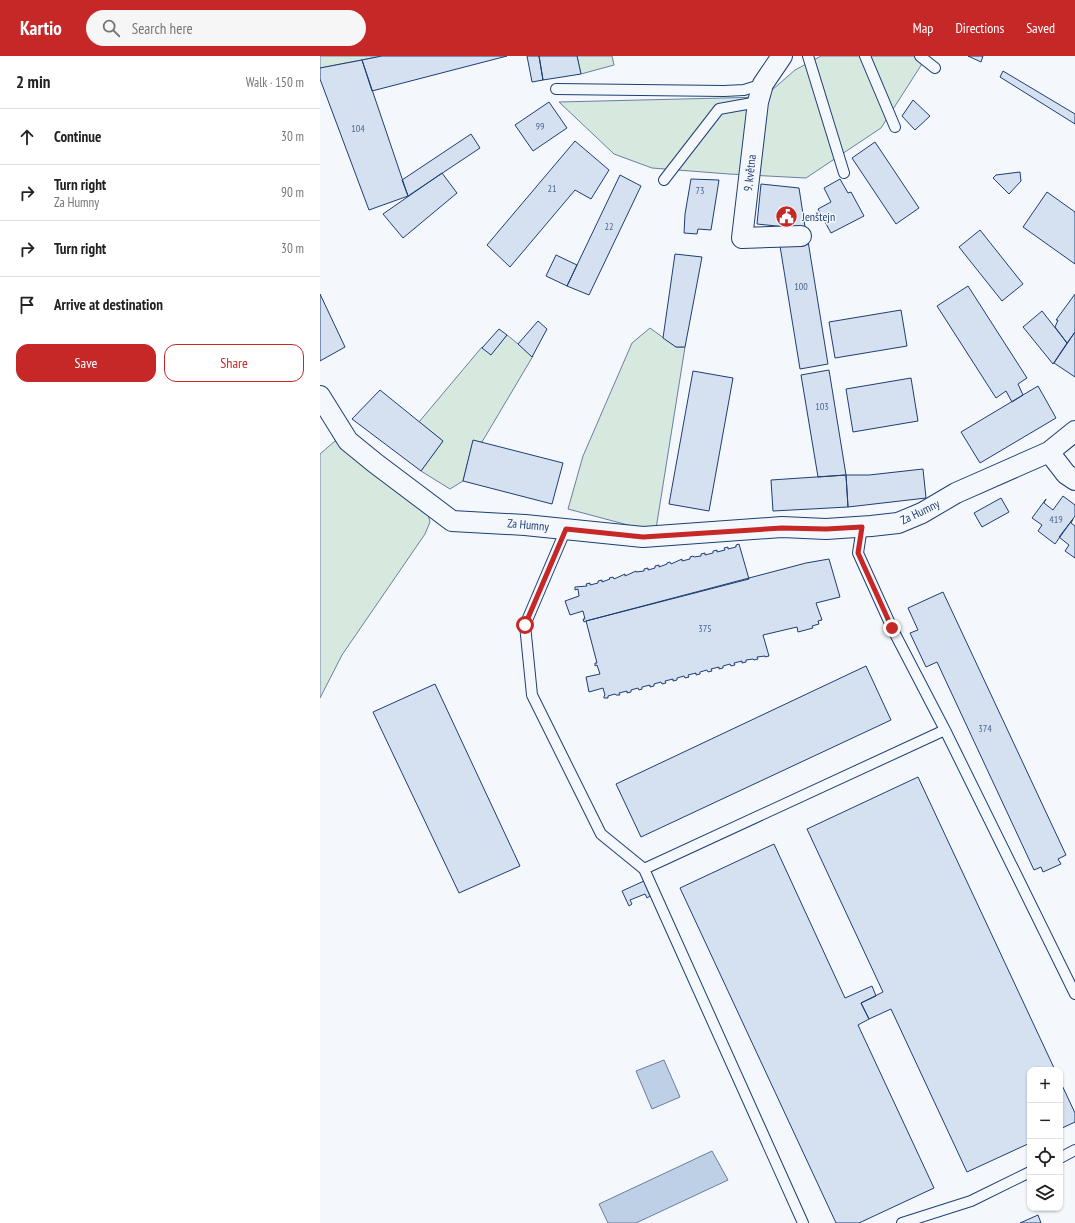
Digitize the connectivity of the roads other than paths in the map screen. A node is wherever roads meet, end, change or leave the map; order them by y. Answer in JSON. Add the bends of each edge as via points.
{"nodes":[{"id":1,"x":782,"y":56,"type":"edge"},
{"id":2,"x":808,"y":56,"type":"edge"},
{"id":3,"x":865,"y":56,"type":"edge"},
{"id":4,"x":920,"y":56,"type":"edge"},
{"id":5,"x":935,"y":68,"type":"dead end"},
{"id":6,"x":556,"y":89,"type":"dead end"},
{"id":7,"x":760,"y":93,"type":"junction"},
{"id":8,"x":895,"y":127,"type":"dead end"},
{"id":9,"x":844,"y":173,"type":"dead end"},
{"id":10,"x":664,"y":180,"type":"dead end"},
{"id":11,"x":800,"y":236,"type":"dead end"},
{"id":12,"x":320,"y":396,"type":"edge"},
{"id":13,"x":1075,"y":431,"type":"edge"},
{"id":14,"x":1049,"y":452,"type":"junction"},
{"id":15,"x":1075,"y":480,"type":"edge"},
{"id":16,"x":862,"y":527,"type":"junction"},
{"id":17,"x":566,"y":529,"type":"junction"},
{"id":18,"x":945,"y":730,"type":"junction"},
{"id":19,"x":644,"y":869,"type":"junction"},
{"id":20,"x":1075,"y":994,"type":"edge"},
{"id":21,"x":1075,"y":1150,"type":"edge"},
{"id":22,"x":1063,"y":1156,"type":"edge"},
{"id":23,"x":1027,"y":1173,"type":"edge"},
{"id":24,"x":803,"y":1223,"type":"edge"},
{"id":25,"x":902,"y":1223,"type":"edge"}],
"edges":[{"from":1,"to":7,"type":"street","name":"9. května"},
{"from":2,"to":9,"type":"lane"},
{"from":3,"to":8,"type":"lane"},
{"from":4,"to":5,"type":"lane"},
{"from":6,"to":7,"type":"lane","via":[[744,90]]},
{"from":7,"to":10,"type":"lane","via":[[719,109]]},
{"from":7,"to":11,"type":"street","name":"9. května","via":[[742,238]]},
{"from":12,"to":17,"type":"street","name":"Za Humny","via":[[348,441],[452,521],[525,524]]},
{"from":13,"to":14,"type":"street","name":"Za Humny"},
{"from":14,"to":15,"type":"street","via":[[1066,474]]},
{"from":14,"to":16,"type":"street","name":"Za Humny","via":[[956,493],[922,513],[898,523]]},
{"from":16,"to":17,"type":"street","name":"Za Humny","via":[[782,528],[643,537]]},
{"from":16,"to":18,"type":"lane","via":[[858,553],[892,628]]},
{"from":17,"to":19,"type":"lane","via":[[525,625],[532,696],[601,834]]},
{"from":18,"to":19,"type":"lane"},
{"from":18,"to":20,"type":"lane"},
{"from":19,"to":24,"type":"lane"},
{"from":21,"to":22,"type":"lane"},
{"from":23,"to":25,"type":"lane","via":[[971,1201]]}]}
